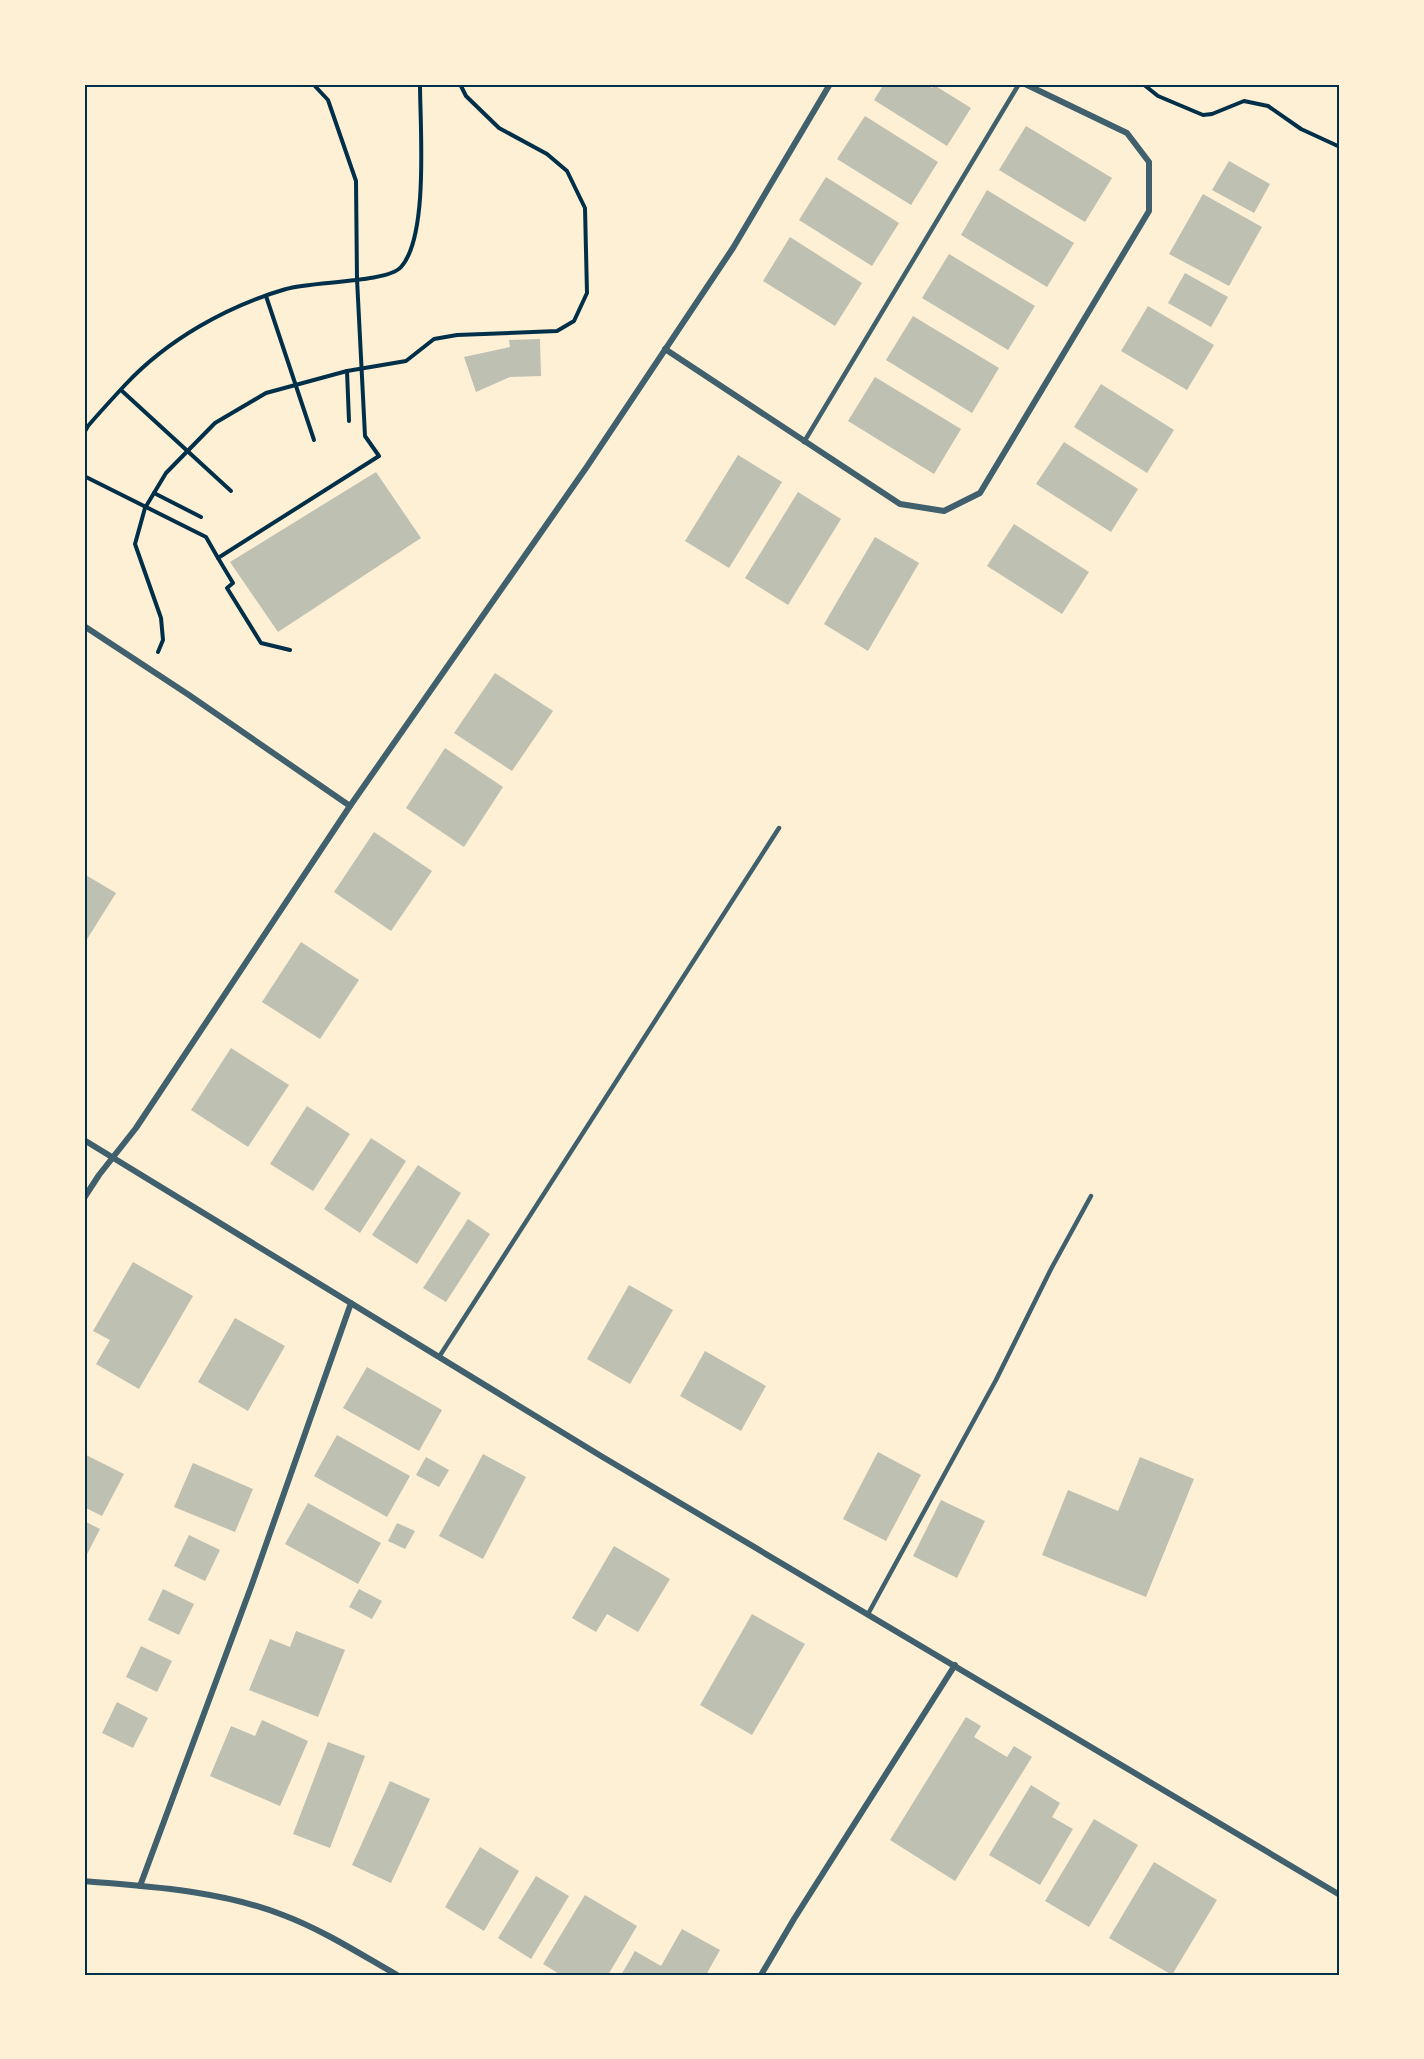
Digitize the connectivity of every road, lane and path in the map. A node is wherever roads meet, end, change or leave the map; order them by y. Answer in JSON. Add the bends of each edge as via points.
{"nodes":[{"id":1,"x":312,"y":84,"type":"edge"},
{"id":2,"x":420,"y":84,"type":"edge"},
{"id":3,"x":460,"y":84,"type":"edge"},
{"id":4,"x":830,"y":84,"type":"edge"},
{"id":5,"x":1019,"y":84,"type":"edge"},
{"id":6,"x":1025,"y":84,"type":"edge"},
{"id":7,"x":1143,"y":84,"type":"edge"},
{"id":8,"x":1340,"y":147,"type":"edge"},
{"id":9,"x":357,"y":279,"type":"junction"},
{"id":10,"x":266,"y":296,"type":"junction"},
{"id":11,"x":665,"y":349,"type":"junction"},
{"id":12,"x":363,"y":368,"type":"junction"},
{"id":13,"x":347,"y":371,"type":"junction"},
{"id":14,"x":294,"y":384,"type":"junction"},
{"id":15,"x":121,"y":390,"type":"junction"},
{"id":16,"x":349,"y":421,"type":"dead end"},
{"id":17,"x":84,"y":433,"type":"edge"},
{"id":18,"x":314,"y":440,"type":"dead end"},
{"id":19,"x":804,"y":442,"type":"junction"},
{"id":20,"x":188,"y":451,"type":"junction"},
{"id":21,"x":84,"y":476,"type":"edge"},
{"id":22,"x":231,"y":491,"type":"dead end"},
{"id":23,"x":154,"y":494,"type":"junction"},
{"id":24,"x":145,"y":508,"type":"junction"},
{"id":25,"x":201,"y":517,"type":"dead end"},
{"id":26,"x":218,"y":558,"type":"junction"},
{"id":27,"x":84,"y":626,"type":"edge"},
{"id":28,"x":290,"y":650,"type":"dead end"},
{"id":29,"x":150,"y":669,"type":"junction"},
{"id":30,"x":350,"y":806,"type":"junction"},
{"id":31,"x":779,"y":828,"type":"dead end"},
{"id":32,"x":84,"y":1140,"type":"edge"},
{"id":33,"x":114,"y":1158,"type":"junction"},
{"id":34,"x":1091,"y":1196,"type":"dead end"},
{"id":35,"x":84,"y":1198,"type":"edge"},
{"id":36,"x":351,"y":1303,"type":"junction"},
{"id":37,"x":439,"y":1357,"type":"junction"},
{"id":38,"x":868,"y":1614,"type":"junction"},
{"id":39,"x":955,"y":1665,"type":"junction"},
{"id":40,"x":84,"y":1881,"type":"edge"},
{"id":41,"x":140,"y":1886,"type":"junction"},
{"id":42,"x":1340,"y":1895,"type":"edge"},
{"id":43,"x":397,"y":1975,"type":"edge"},
{"id":44,"x":761,"y":1975,"type":"edge"}],
"edges":[{"from":1,"to":9,"type":"path","via":[[328,100],[356,181]]},
{"from":2,"to":9,"type":"path","via":[[420,196],[409,254],[400,268]]},
{"from":3,"to":12,"type":"path","via":[[466,96],[499,128],[547,154],[567,171],[585,208],[587,293],[574,321],[557,331],[457,334],[434,339],[406,361]]},
{"from":4,"to":11,"type":"street","via":[[733,248]]},
{"from":5,"to":19,"type":"lane"},
{"from":6,"to":19,"type":"street","via":[[1126,133],[1149,162],[1149,211],[980,493],[944,511],[900,504]]},
{"from":7,"to":8,"type":"path","via":[[1158,96],[1203,115],[1244,101],[1268,106],[1301,129]]},
{"from":9,"to":10,"type":"path","via":[[288,288]]},
{"from":9,"to":12,"type":"path"},
{"from":10,"to":14,"type":"path"},
{"from":10,"to":15,"type":"path","via":[[192,331]]},
{"from":11,"to":19,"type":"street"},
{"from":11,"to":30,"type":"street"},
{"from":12,"to":13,"type":"path"},
{"from":12,"to":26,"type":"path","via":[[365,436],[379,456]]},
{"from":13,"to":14,"type":"path"},
{"from":13,"to":16,"type":"path"},
{"from":14,"to":18,"type":"path"},
{"from":14,"to":20,"type":"path","via":[[266,393],[215,423]]},
{"from":15,"to":17,"type":"path"},
{"from":15,"to":20,"type":"path"},
{"from":20,"to":22,"type":"path"},
{"from":20,"to":23,"type":"path","via":[[166,473]]},
{"from":21,"to":24,"type":"path"},
{"from":23,"to":24,"type":"path"},
{"from":23,"to":25,"type":"path"},
{"from":24,"to":26,"type":"path","via":[[206,537]]},
{"from":24,"to":29,"type":"path","via":[[135,544],[161,618],[163,640]]},
{"from":26,"to":28,"type":"path","via":[[233,583],[227,588],[261,643]]},
{"from":27,"to":29,"type":"street"},
{"from":29,"to":30,"type":"street"},
{"from":30,"to":33,"type":"street"},
{"from":31,"to":37,"type":"lane"},
{"from":32,"to":33,"type":"street"},
{"from":33,"to":35,"type":"street"},
{"from":33,"to":36,"type":"street"},
{"from":34,"to":38,"type":"lane"},
{"from":36,"to":37,"type":"street"},
{"from":36,"to":41,"type":"street"},
{"from":37,"to":38,"type":"street"},
{"from":38,"to":39,"type":"street"},
{"from":39,"to":42,"type":"street"},
{"from":39,"to":44,"type":"street"},
{"from":40,"to":41,"type":"street"},
{"from":41,"to":43,"type":"street","via":[[189,1890],[283,1915]]}]}
